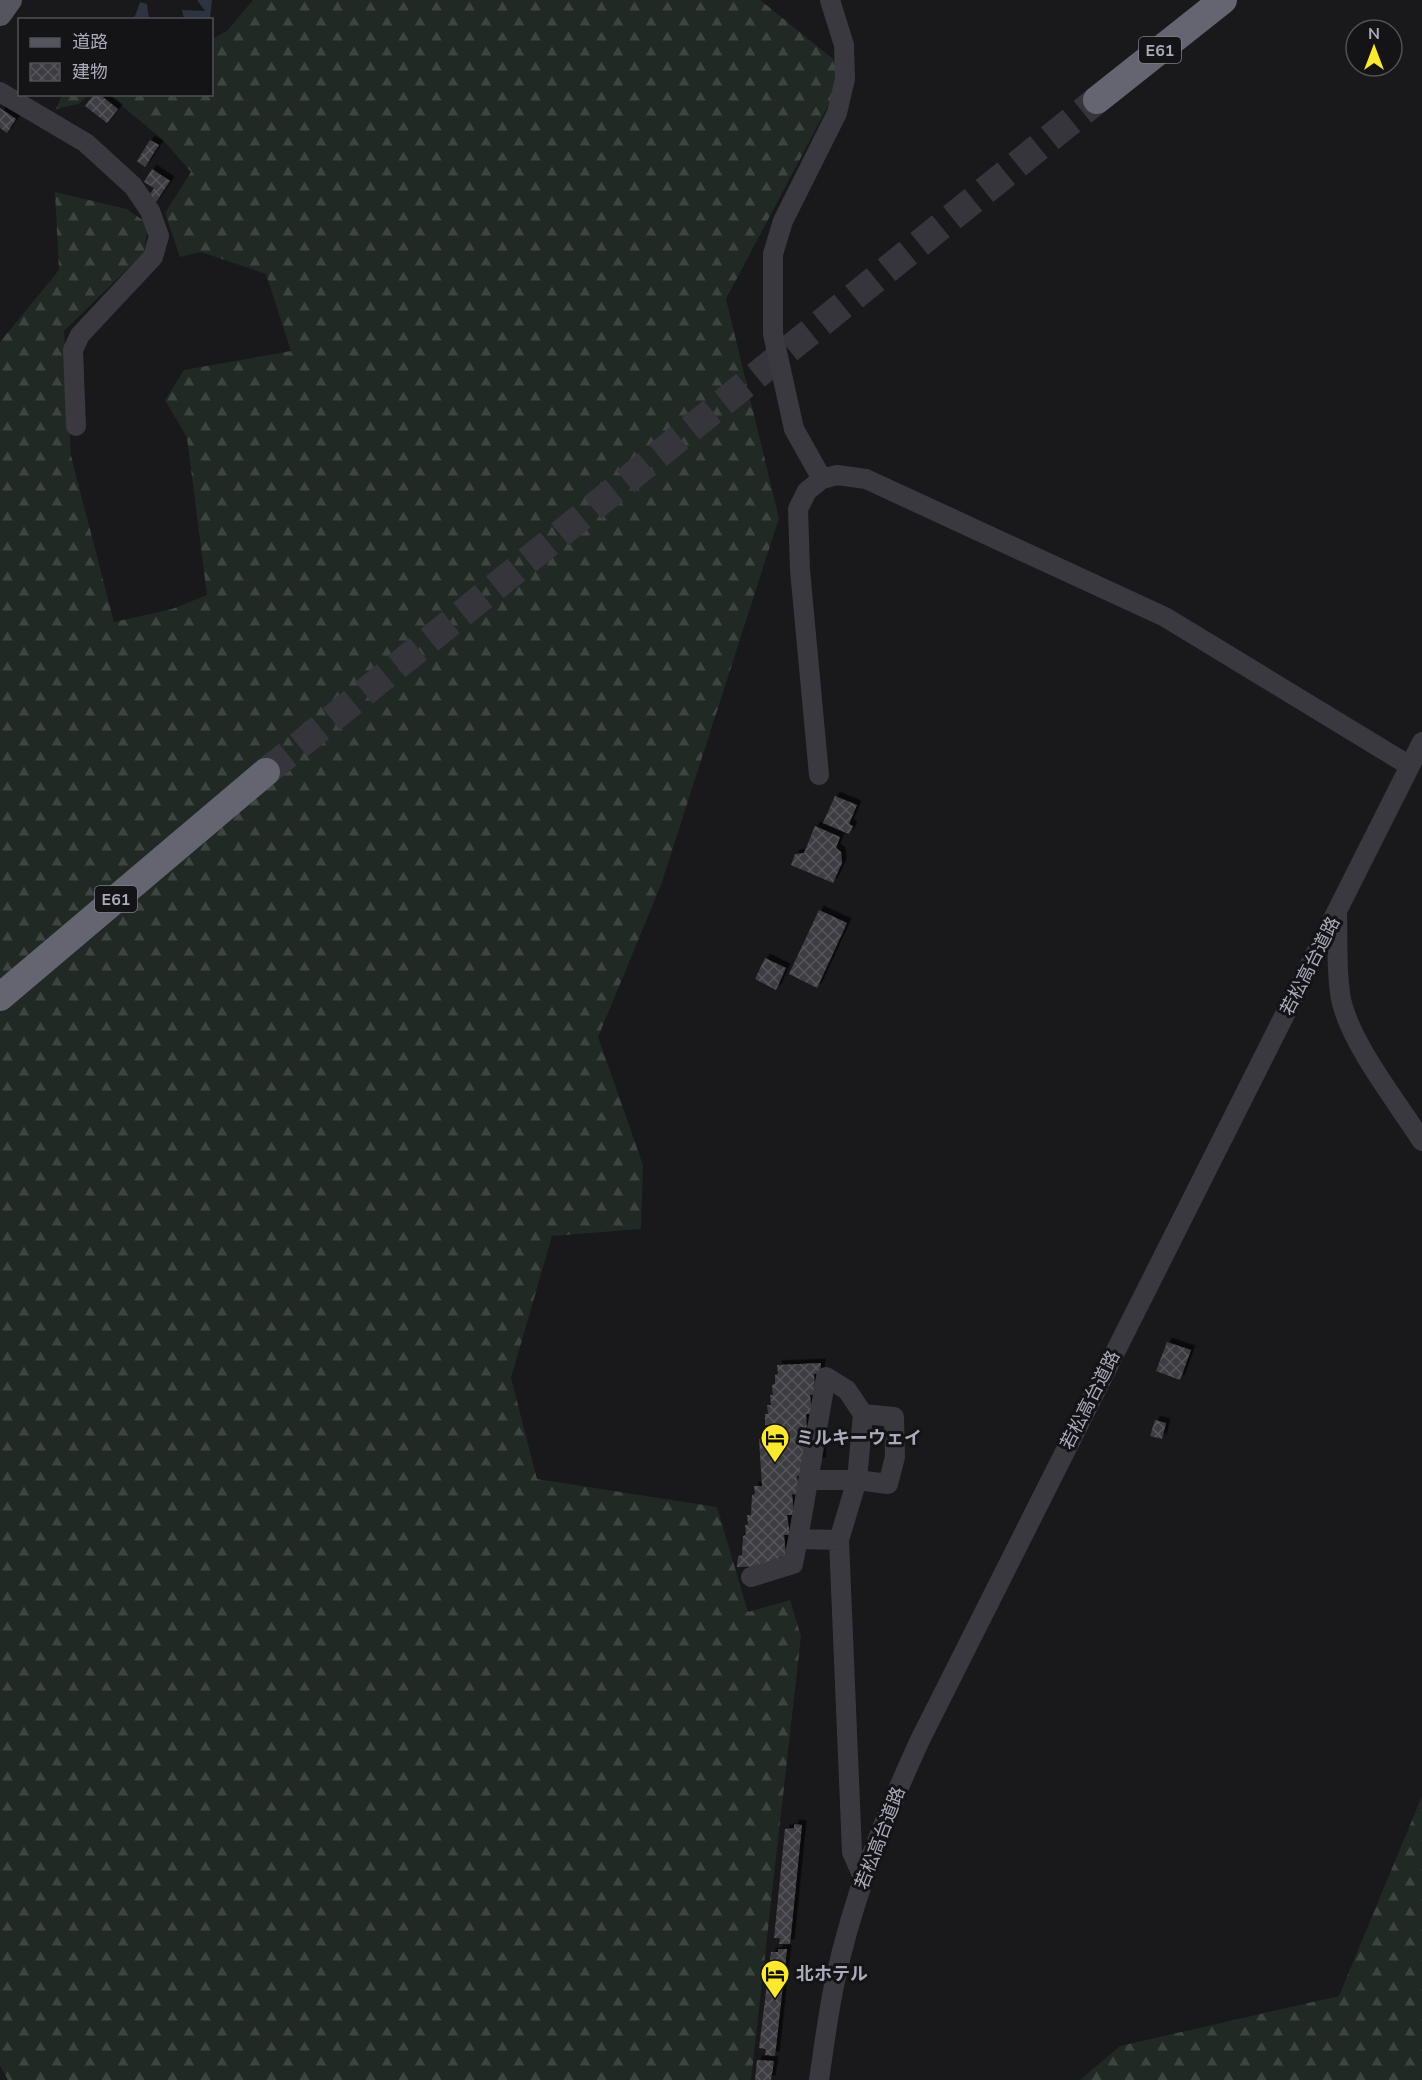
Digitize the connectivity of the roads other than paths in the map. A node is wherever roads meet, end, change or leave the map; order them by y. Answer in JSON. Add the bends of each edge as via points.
{"nodes":[{"id":1,"x":10,"y":0,"type":"edge"},
{"id":2,"x":830,"y":0,"type":"edge"},
{"id":3,"x":1214,"y":0,"type":"edge"},
{"id":4,"x":1223,"y":0,"type":"edge"},
{"id":5,"x":0,"y":14,"type":"edge"},
{"id":6,"x":1139,"y":67,"type":"junction"},
{"id":7,"x":0,"y":92,"type":"edge"},
{"id":8,"x":1097,"y":100,"type":"tunnel mouth"},
{"id":9,"x":76,"y":426,"type":"dead end"},
{"id":10,"x":822,"y":479,"type":"junction"},
{"id":11,"x":1422,"y":742,"type":"edge"},
{"id":12,"x":1410,"y":766,"type":"junction"},
{"id":13,"x":266,"y":772,"type":"tunnel mouth"},
{"id":14,"x":819,"y":775,"type":"dead end"},
{"id":15,"x":1337,"y":913,"type":"junction"},
{"id":16,"x":0,"y":998,"type":"edge"},
{"id":17,"x":1422,"y":1141,"type":"edge"},
{"id":18,"x":863,"y":1414,"type":"junction"},
{"id":19,"x":808,"y":1480,"type":"junction"},
{"id":20,"x":857,"y":1480,"type":"junction"},
{"id":21,"x":798,"y":1539,"type":"junction"},
{"id":22,"x":839,"y":1540,"type":"junction"},
{"id":23,"x":751,"y":1577,"type":"dead end"},
{"id":24,"x":863,"y":1877,"type":"junction"},
{"id":25,"x":819,"y":2080,"type":"edge"}],
"edges":[{"from":1,"to":5,"type":"main road"},
{"from":2,"to":10,"type":"street","via":[[844,45],[845,79],[837,113],[783,221],[773,255],[775,345],[794,429]]},
{"from":3,"to":6,"type":"highway"},
{"from":4,"to":6,"type":"highway","number":"E61"},
{"from":6,"to":8,"type":"highway","number":"E61"},
{"from":7,"to":9,"type":"street","via":[[86,143],[133,186],[150,211],[159,236],[153,257],[86,328],[73,350]]},
{"from":10,"to":12,"type":"street","via":[[837,475],[866,479],[1165,617]]},
{"from":10,"to":14,"type":"street","via":[[807,491],[798,509]]},
{"from":11,"to":12,"type":"street","name":"若松高台道路"},
{"from":12,"to":15,"type":"street","name":"若松高台道路"},
{"from":13,"to":16,"type":"highway","number":"E61"},
{"from":15,"to":17,"type":"street","via":[[1341,999],[1350,1025]]},
{"from":15,"to":24,"type":"street","name":"若松高台道路","via":[[920,1740]]},
{"from":18,"to":19,"type":"street","via":[[847,1390],[826,1377]]},
{"from":18,"to":20,"type":"street"},
{"from":18,"to":20,"type":"street","via":[[894,1417],[894,1457],[888,1484]]},
{"from":19,"to":20,"type":"street"},
{"from":19,"to":21,"type":"street"},
{"from":20,"to":22,"type":"street"},
{"from":21,"to":22,"type":"street"},
{"from":21,"to":23,"type":"street","via":[[793,1564]]},
{"from":22,"to":24,"type":"street","via":[[852,1852]]},
{"from":24,"to":25,"type":"street","name":"若松高台道路","via":[[835,1981]]}]}
